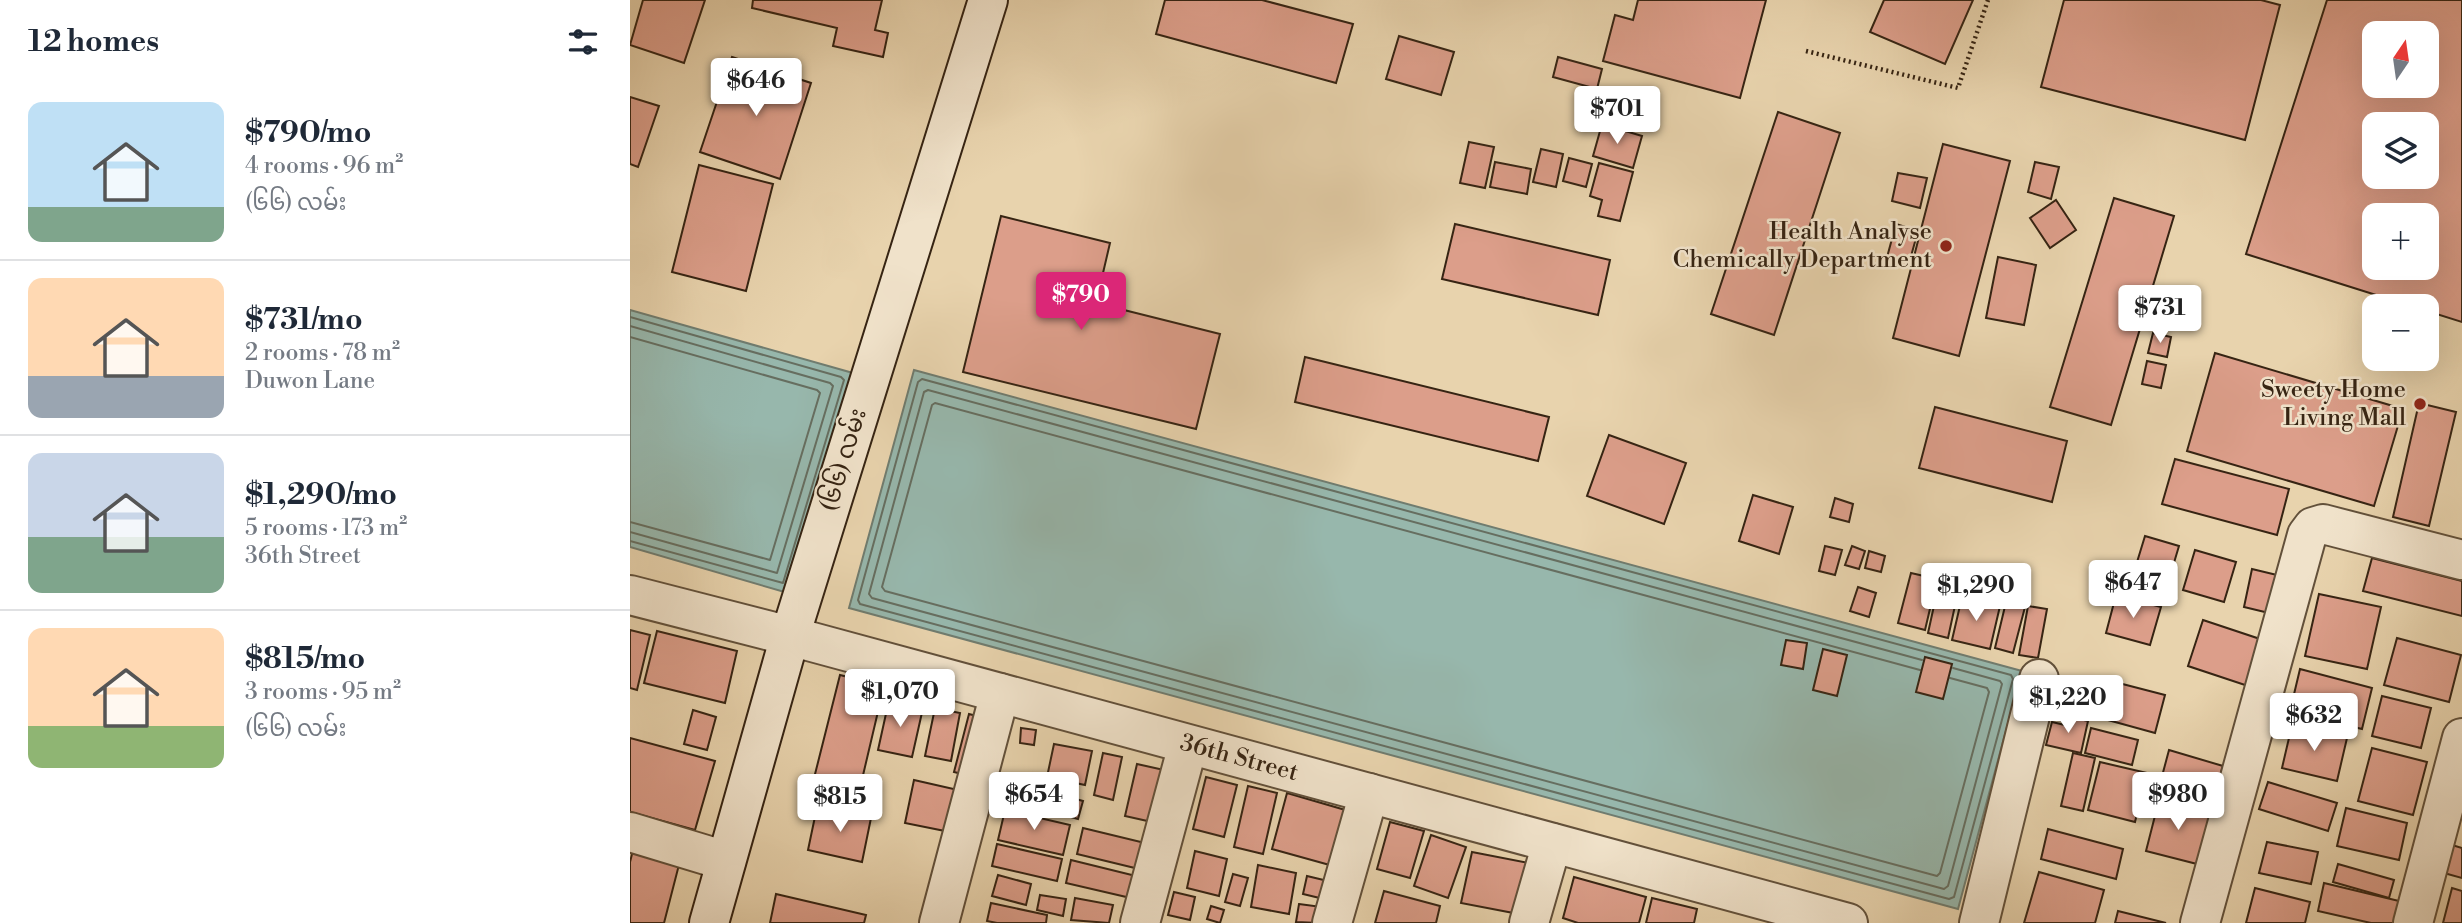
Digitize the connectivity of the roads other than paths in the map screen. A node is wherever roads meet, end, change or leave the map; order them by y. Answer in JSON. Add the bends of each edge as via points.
{"nodes":[{"id":1,"x":988,"y":0,"type":"edge"},
{"id":2,"x":2462,"y":560,"type":"edge"},
{"id":3,"x":630,"y":595,"type":"edge"},
{"id":4,"x":790,"y":636,"type":"junction"},
{"id":5,"x":2039,"y":679,"type":"dead end"},
{"id":6,"x":1000,"y":693,"type":"junction"},
{"id":7,"x":2462,"y":738,"type":"edge"},
{"id":8,"x":1188,"y":745,"type":"junction"},
{"id":9,"x":1369,"y":793,"type":"junction"},
{"id":10,"x":630,"y":832,"type":"edge"},
{"id":11,"x":1552,"y":843,"type":"junction"},
{"id":12,"x":726,"y":861,"type":"junction"},
{"id":13,"x":1783,"y":915,"type":"edge"},
{"id":14,"x":709,"y":923,"type":"edge"},
{"id":15,"x":939,"y":923,"type":"edge"},
{"id":16,"x":1140,"y":923,"type":"edge"},
{"id":17,"x":1332,"y":923,"type":"edge"},
{"id":18,"x":1529,"y":923,"type":"edge"},
{"id":19,"x":1848,"y":923,"type":"edge"},
{"id":20,"x":1979,"y":923,"type":"edge"},
{"id":21,"x":2200,"y":923,"type":"edge"},
{"id":22,"x":2413,"y":923,"type":"edge"}],
"edges":[{"from":1,"to":4,"type":"street","name":"(၆၆) လမ်း"},
{"from":2,"to":21,"type":"street","via":[[2323,524],[2307,535]]},
{"from":3,"to":4,"type":"street","name":"36th Street"},
{"from":4,"to":6,"type":"street","name":"36th Street"},
{"from":4,"to":12,"type":"street","name":"(၆၆) လမ်း"},
{"from":5,"to":20,"type":"street"},
{"from":6,"to":8,"type":"street","name":"36th Street"},
{"from":6,"to":15,"type":"street"},
{"from":7,"to":22,"type":"street"},
{"from":8,"to":9,"type":"street","name":"36th Street"},
{"from":8,"to":16,"type":"street"},
{"from":9,"to":11,"type":"street","name":"36th Street"},
{"from":9,"to":17,"type":"street"},
{"from":10,"to":12,"type":"street"},
{"from":11,"to":13,"type":"street","name":"36th Street"},
{"from":11,"to":18,"type":"street"},
{"from":12,"to":14,"type":"street","name":"(၆၆) လမ်း"},
{"from":13,"to":19,"type":"street","name":"36th Street"}]}
